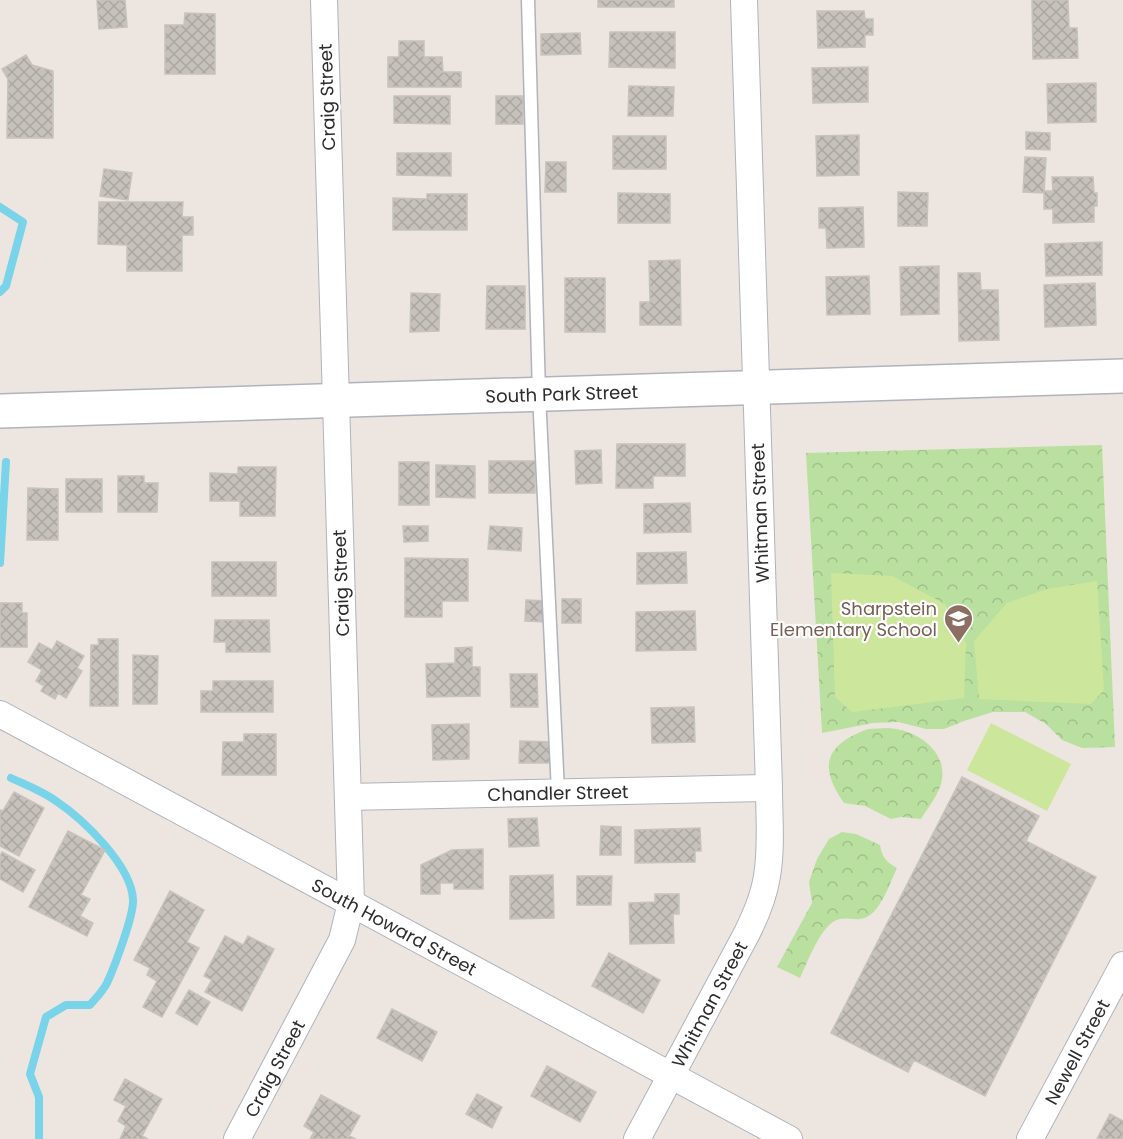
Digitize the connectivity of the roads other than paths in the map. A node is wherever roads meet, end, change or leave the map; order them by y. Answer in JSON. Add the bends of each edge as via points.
{"nodes":[{"id":1,"x":324,"y":0,"type":"edge"},
{"id":2,"x":528,"y":0,"type":"edge"},
{"id":3,"x":744,"y":0,"type":"edge"},
{"id":4,"x":1123,"y":376,"type":"edge"},
{"id":5,"x":756,"y":388,"type":"junction"},
{"id":6,"x":539,"y":394,"type":"junction"},
{"id":7,"x":336,"y":401,"type":"junction"},
{"id":8,"x":0,"y":411,"type":"edge"},
{"id":9,"x":1,"y":717,"type":"edge"},
{"id":10,"x":768,"y":788,"type":"junction"},
{"id":11,"x":558,"y":792,"type":"junction"},
{"id":12,"x":348,"y":797,"type":"junction"},
{"id":13,"x":351,"y":903,"type":"junction"},
{"id":14,"x":1123,"y":965,"type":"edge"},
{"id":15,"x":670,"y":1076,"type":"junction"},
{"id":16,"x":237,"y":1139,"type":"edge"},
{"id":17,"x":637,"y":1139,"type":"edge"},
{"id":18,"x":789,"y":1139,"type":"edge"},
{"id":19,"x":1030,"y":1139,"type":"edge"}],
"edges":[{"from":1,"to":7,"type":"street","name":"Craig Street"},
{"from":2,"to":6,"type":"lane"},
{"from":3,"to":5,"type":"street","name":"Whitman Street"},
{"from":4,"to":5,"type":"main road","name":"South Park Street"},
{"from":5,"to":6,"type":"main road","name":"South Park Street"},
{"from":5,"to":10,"type":"street","name":"Whitman Street"},
{"from":6,"to":7,"type":"main road","name":"South Park Street"},
{"from":6,"to":11,"type":"lane"},
{"from":7,"to":8,"type":"main road","name":"South Park Street"},
{"from":7,"to":12,"type":"street","name":"Craig Street"},
{"from":9,"to":13,"type":"street","name":"South Howard Street"},
{"from":10,"to":11,"type":"street","name":"Chandler Street"},
{"from":10,"to":15,"type":"street","name":"Whitman Street","via":[[767,877],[760,906]]},
{"from":11,"to":12,"type":"street","name":"Chandler Street"},
{"from":12,"to":13,"type":"street","name":"Craig Street"},
{"from":13,"to":15,"type":"street","name":"South Howard Street"},
{"from":13,"to":16,"type":"street","name":"Craig Street","via":[[342,940]]},
{"from":14,"to":19,"type":"street","name":"Newell Street"},
{"from":15,"to":17,"type":"street","name":"Whitman Street"},
{"from":15,"to":18,"type":"street","name":"South Howard Street"}]}
